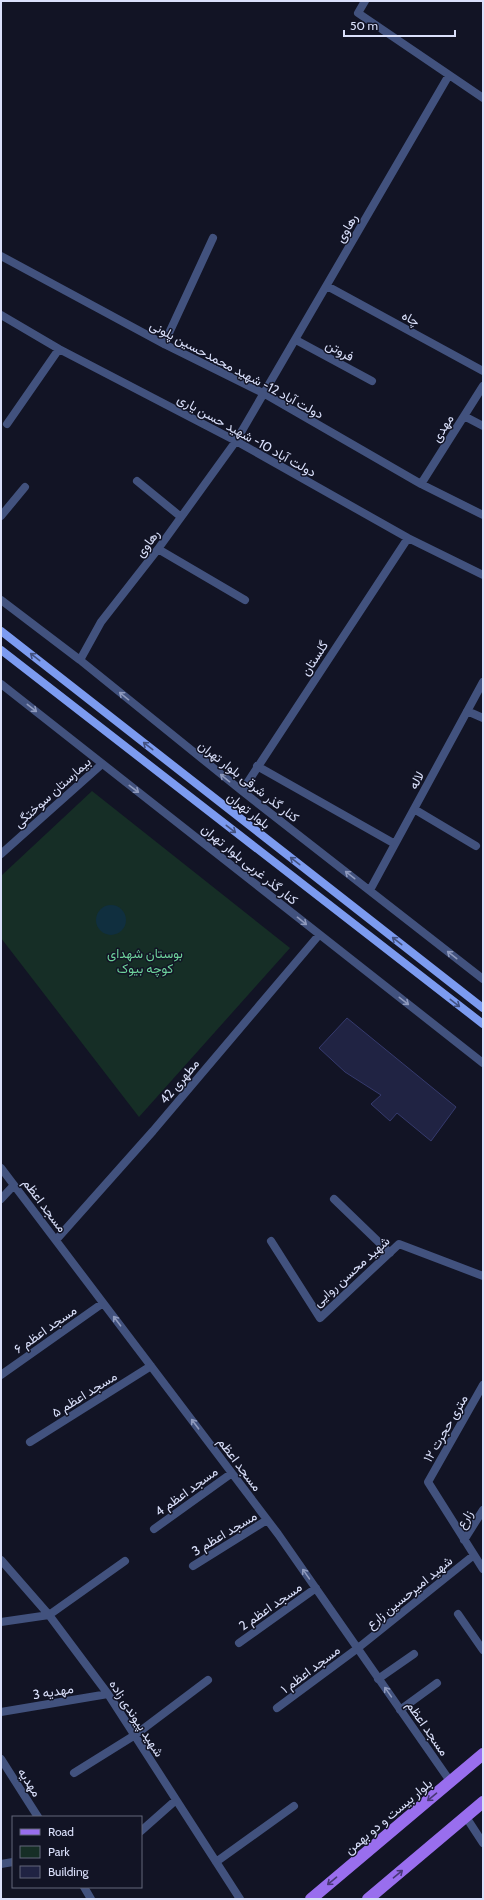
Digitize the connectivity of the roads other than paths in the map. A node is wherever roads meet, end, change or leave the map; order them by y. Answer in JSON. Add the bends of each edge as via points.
{"nodes":[{"id":1,"x":365,"y":1,"type":"edge"},
{"id":2,"x":449,"y":75,"type":"junction"},
{"id":3,"x":483,"y":98,"type":"edge"},
{"id":4,"x":213,"y":238,"type":"dead end"},
{"id":5,"x":1,"y":256,"type":"edge"},
{"id":6,"x":327,"y":286,"type":"junction"},
{"id":7,"x":1,"y":314,"type":"edge"},
{"id":8,"x":296,"y":340,"type":"junction"},
{"id":9,"x":164,"y":344,"type":"junction"},
{"id":10,"x":59,"y":349,"type":"junction"},
{"id":11,"x":483,"y":371,"type":"edge"},
{"id":12,"x":372,"y":381,"type":"dead end"},
{"id":13,"x":483,"y":386,"type":"edge"},
{"id":14,"x":265,"y":394,"type":"junction"},
{"id":15,"x":464,"y":416,"type":"junction"},
{"id":16,"x":7,"y":424,"type":"dead end"},
{"id":17,"x":483,"y":426,"type":"edge"},
{"id":18,"x":236,"y":442,"type":"junction"},
{"id":19,"x":137,"y":481,"type":"dead end"},
{"id":20,"x":421,"y":484,"type":"junction"},
{"id":21,"x":25,"y":487,"type":"dead end"},
{"id":22,"x":483,"y":515,"type":"edge"},
{"id":23,"x":1,"y":516,"type":"edge"},
{"id":24,"x":181,"y":517,"type":"junction"},
{"id":25,"x":408,"y":538,"type":"junction"},
{"id":26,"x":158,"y":549,"type":"junction"},
{"id":27,"x":483,"y":575,"type":"edge"},
{"id":28,"x":1,"y":600,"type":"edge"},
{"id":29,"x":245,"y":600,"type":"dead end"},
{"id":30,"x":1,"y":631,"type":"edge"},
{"id":31,"x":1,"y":650,"type":"edge"},
{"id":32,"x":80,"y":660,"type":"junction"},
{"id":33,"x":483,"y":682,"type":"edge"},
{"id":34,"x":1,"y":684,"type":"edge"},
{"id":35,"x":467,"y":711,"type":"junction"},
{"id":36,"x":483,"y":718,"type":"edge"},
{"id":37,"x":102,"y":764,"type":"junction"},
{"id":38,"x":257,"y":766,"type":"junction"},
{"id":39,"x":242,"y":791,"type":"junction"},
{"id":40,"x":414,"y":809,"type":"junction"},
{"id":41,"x":395,"y":844,"type":"junction"},
{"id":42,"x":476,"y":846,"type":"dead end"},
{"id":43,"x":1,"y":854,"type":"edge"},
{"id":44,"x":370,"y":890,"type":"junction"},
{"id":45,"x":319,"y":934,"type":"junction"},
{"id":46,"x":483,"y":979,"type":"edge"},
{"id":47,"x":483,"y":1008,"type":"edge"},
{"id":48,"x":483,"y":1024,"type":"edge"},
{"id":49,"x":483,"y":1063,"type":"edge"},
{"id":50,"x":1,"y":1168,"type":"edge"},
{"id":51,"x":14,"y":1185,"type":"junction"},
{"id":52,"x":1,"y":1199,"type":"edge"},
{"id":53,"x":334,"y":1199,"type":"dead end"},
{"id":54,"x":56,"y":1240,"type":"junction"},
{"id":55,"x":271,"y":1241,"type":"dead end"},
{"id":56,"x":390,"y":1253,"type":"junction"},
{"id":57,"x":483,"y":1276,"type":"edge"},
{"id":58,"x":103,"y":1303,"type":"junction"},
{"id":59,"x":151,"y":1366,"type":"junction"},
{"id":60,"x":1,"y":1375,"type":"edge"},
{"id":61,"x":483,"y":1385,"type":"edge"},
{"id":62,"x":30,"y":1442,"type":"dead end"},
{"id":63,"x":232,"y":1473,"type":"junction"},
{"id":64,"x":483,"y":1510,"type":"edge"},
{"id":65,"x":268,"y":1520,"type":"junction"},
{"id":66,"x":154,"y":1529,"type":"dead end"},
{"id":67,"x":464,"y":1540,"type":"junction"},
{"id":68,"x":474,"y":1555,"type":"junction"},
{"id":69,"x":1,"y":1560,"type":"edge"},
{"id":70,"x":125,"y":1561,"type":"dead end"},
{"id":71,"x":193,"y":1566,"type":"dead end"},
{"id":72,"x":483,"y":1569,"type":"edge"},
{"id":73,"x":316,"y":1588,"type":"junction"},
{"id":74,"x":458,"y":1614,"type":"dead end"},
{"id":75,"x":49,"y":1615,"type":"junction"},
{"id":76,"x":1,"y":1622,"type":"edge"},
{"id":77,"x":239,"y":1643,"type":"dead end"},
{"id":78,"x":358,"y":1648,"type":"junction"},
{"id":79,"x":483,"y":1650,"type":"edge"},
{"id":80,"x":414,"y":1654,"type":"dead end"},
{"id":81,"x":378,"y":1679,"type":"junction"},
{"id":82,"x":208,"y":1680,"type":"dead end"},
{"id":83,"x":437,"y":1684,"type":"dead end"},
{"id":84,"x":108,"y":1694,"type":"junction"},
{"id":85,"x":277,"y":1708,"type":"dead end"},
{"id":86,"x":400,"y":1710,"type":"junction"},
{"id":87,"x":1,"y":1712,"type":"edge"},
{"id":88,"x":135,"y":1735,"type":"junction"},
{"id":89,"x":483,"y":1754,"type":"edge"},
{"id":90,"x":1,"y":1759,"type":"edge"},
{"id":91,"x":74,"y":1774,"type":"dead end"},
{"id":92,"x":450,"y":1782,"type":"junction"},
{"id":93,"x":176,"y":1800,"type":"junction"},
{"id":94,"x":483,"y":1802,"type":"edge"},
{"id":95,"x":294,"y":1806,"type":"dead end"},
{"id":96,"x":37,"y":1816,"type":"edge"},
{"id":97,"x":466,"y":1817,"type":"junction"},
{"id":98,"x":142,"y":1830,"type":"edge"},
{"id":99,"x":483,"y":1844,"type":"edge"},
{"id":100,"x":12,"y":1862,"type":"edge"},
{"id":101,"x":216,"y":1862,"type":"junction"},
{"id":102,"x":1,"y":1864,"type":"edge"},
{"id":103,"x":85,"y":1888,"type":"edge"},
{"id":104,"x":91,"y":1899,"type":"edge"},
{"id":105,"x":240,"y":1899,"type":"edge"},
{"id":106,"x":311,"y":1899,"type":"edge"},
{"id":107,"x":368,"y":1899,"type":"edge"}],
"edges":[{"from":1,"to":2,"type":"street","via":[[358,13]]},
{"from":2,"to":3,"type":"street"},
{"from":2,"to":6,"type":"street","name":"رهاوی"},
{"from":4,"to":9,"type":"street"},
{"from":5,"to":9,"type":"street","name":"دولت آباد 12- شهید محمدحسین پلونی"},
{"from":6,"to":8,"type":"street","name":"رهاوی"},
{"from":6,"to":11,"type":"street","name":"چاه"},
{"from":7,"to":10,"type":"street","name":"دولت آباد 10- شهید حسن یاری"},
{"from":8,"to":12,"type":"street","name":"فروتن"},
{"from":8,"to":14,"type":"street","name":"رهاوی"},
{"from":9,"to":14,"type":"street","name":"دولت آباد 12- شهید محمدحسین پلونی"},
{"from":10,"to":16,"type":"street"},
{"from":10,"to":18,"type":"street","name":"دولت آباد 10- شهید حسن یاری"},
{"from":13,"to":15,"type":"street","name":"مهدی"},
{"from":14,"to":18,"type":"street","name":"رهاوی"},
{"from":14,"to":20,"type":"street","name":"دولت آباد 12- شهید محمدحسین پلونی"},
{"from":15,"to":17,"type":"street"},
{"from":15,"to":20,"type":"street","name":"مهدی"},
{"from":18,"to":24,"type":"street","name":"رهاوی"},
{"from":18,"to":25,"type":"street","name":"دولت آباد 10- شهید حسن یاری"},
{"from":19,"to":24,"type":"street"},
{"from":20,"to":22,"type":"street","name":"دولت آباد 12- شهید محمدحسین پلونی"},
{"from":21,"to":23,"type":"street"},
{"from":24,"to":26,"type":"street","name":"رهاوی"},
{"from":25,"to":27,"type":"street","name":"دولت آباد 10- شهید حسن یاری"},
{"from":25,"to":38,"type":"street","name":"گلستان"},
{"from":26,"to":29,"type":"street"},
{"from":26,"to":32,"type":"street","name":"رهاوی","via":[[101,622]]},
{"from":28,"to":32,"type":"street","name":"کنار گذر شرقی بلوار تهران"},
{"from":47,"to":30,"type":"main road","name":"بلوار تهران","one_way":true},
{"from":31,"to":48,"type":"main road","name":"بلوار تهران","one_way":true},
{"from":39,"to":32,"type":"street","name":"کنار گذر شرقی بلوار تهران","one_way":true},
{"from":33,"to":35,"type":"street","name":"لاله"},
{"from":34,"to":37,"type":"street","name":"کنار گذر غربی بلوار تهران","one_way":true},
{"from":35,"to":36,"type":"street"},
{"from":35,"to":40,"type":"street","name":"لاله"},
{"from":37,"to":43,"type":"street","name":"بیمارستان سوختگی"},
{"from":37,"to":45,"type":"street","name":"کنار گذر غربی بلوار تهران","one_way":true},
{"from":38,"to":39,"type":"street","name":"گلستان"},
{"from":38,"to":41,"type":"street"},
{"from":44,"to":39,"type":"street","name":"کنار گذر شرقی بلوار تهران","one_way":true},
{"from":40,"to":41,"type":"street","name":"لاله"},
{"from":40,"to":42,"type":"street"},
{"from":41,"to":44,"type":"street","name":"لاله"},
{"from":46,"to":44,"type":"street","name":"کنار گذر شرقی بلوار تهران","one_way":true},
{"from":45,"to":49,"type":"street","name":"کنار گذر غربی بلوار تهران","one_way":true},
{"from":45,"to":54,"type":"street","name":"مطهری 42","via":[[153,1131]]},
{"from":50,"to":51,"type":"street","name":"مسجد اعظم"},
{"from":51,"to":52,"type":"street"},
{"from":51,"to":54,"type":"street","name":"مسجد اعظم"},
{"from":53,"to":56,"type":"street"},
{"from":54,"to":58,"type":"street","name":"مسجد اعظم"},
{"from":55,"to":56,"type":"street","name":"شهید محسن روایی","via":[[320,1318]]},
{"from":56,"to":57,"type":"street","name":"شهید محسن روایی","via":[[400,1244]]},
{"from":59,"to":58,"type":"street","name":"مسجد اعظم","one_way":true},
{"from":58,"to":60,"type":"street","name":"مسجد اعظم ۶"},
{"from":59,"to":62,"type":"street","name":"مسجد اعظم ۵"},
{"from":63,"to":59,"type":"street","name":"مسجد اعظم","one_way":true},
{"from":61,"to":67,"type":"street","name":"۱۲ متری حجرت","via":[[428,1482]]},
{"from":63,"to":65,"type":"street","name":"مسجد اعظم"},
{"from":63,"to":66,"type":"street","name":"مسجد اعظم 4"},
{"from":64,"to":67,"type":"street","name":"زارع"},
{"from":65,"to":71,"type":"street","name":"مسجد اعظم 3"},
{"from":73,"to":65,"type":"street","name":"مسجد اعظم","one_way":true},
{"from":67,"to":68,"type":"street"},
{"from":68,"to":72,"type":"street"},
{"from":68,"to":78,"type":"street","name":"شهید امیرحسین زارع"},
{"from":69,"to":75,"type":"street","name":"شهید پیوندی زاده"},
{"from":70,"to":75,"type":"street"},
{"from":73,"to":77,"type":"street","name":"مسجد اعظم 2"},
{"from":73,"to":78,"type":"street","name":"مسجد اعظم"},
{"from":74,"to":79,"type":"street"},
{"from":75,"to":76,"type":"street"},
{"from":75,"to":84,"type":"street","name":"شهید پیوندی زاده"},
{"from":78,"to":81,"type":"street","name":"مسجد اعظم"},
{"from":78,"to":85,"type":"street","name":"مسجد اعظم ۱"},
{"from":80,"to":81,"type":"street"},
{"from":86,"to":81,"type":"street","name":"مسجد اعظم","one_way":true},
{"from":82,"to":88,"type":"street"},
{"from":83,"to":86,"type":"street"},
{"from":84,"to":87,"type":"street","name":"مهدیه 3"},
{"from":84,"to":88,"type":"street","name":"شهید پیوندی زاده"},
{"from":86,"to":92,"type":"street","name":"مسجد اعظم"},
{"from":88,"to":91,"type":"street"},
{"from":88,"to":93,"type":"street","name":"شهید پیوندی زاده"},
{"from":89,"to":92,"type":"main road","name":"بلوار بیست و دو بهمن"},
{"from":90,"to":96,"type":"street","name":"مهدیه"},
{"from":92,"to":106,"type":"main road","name":"بلوار بیست و دو بهمن","one_way":true},
{"from":93,"to":98,"type":"street"},
{"from":93,"to":101,"type":"street","name":"شهید پیوندی زاده"},
{"from":94,"to":97,"type":"main road"},
{"from":95,"to":101,"type":"street"},
{"from":97,"to":99,"type":"street"},
{"from":107,"to":97,"type":"main road","one_way":true},
{"from":100,"to":102,"type":"street"},
{"from":101,"to":105,"type":"street","name":"شهید پیوندی زاده"},
{"from":103,"to":104,"type":"street"}]}
